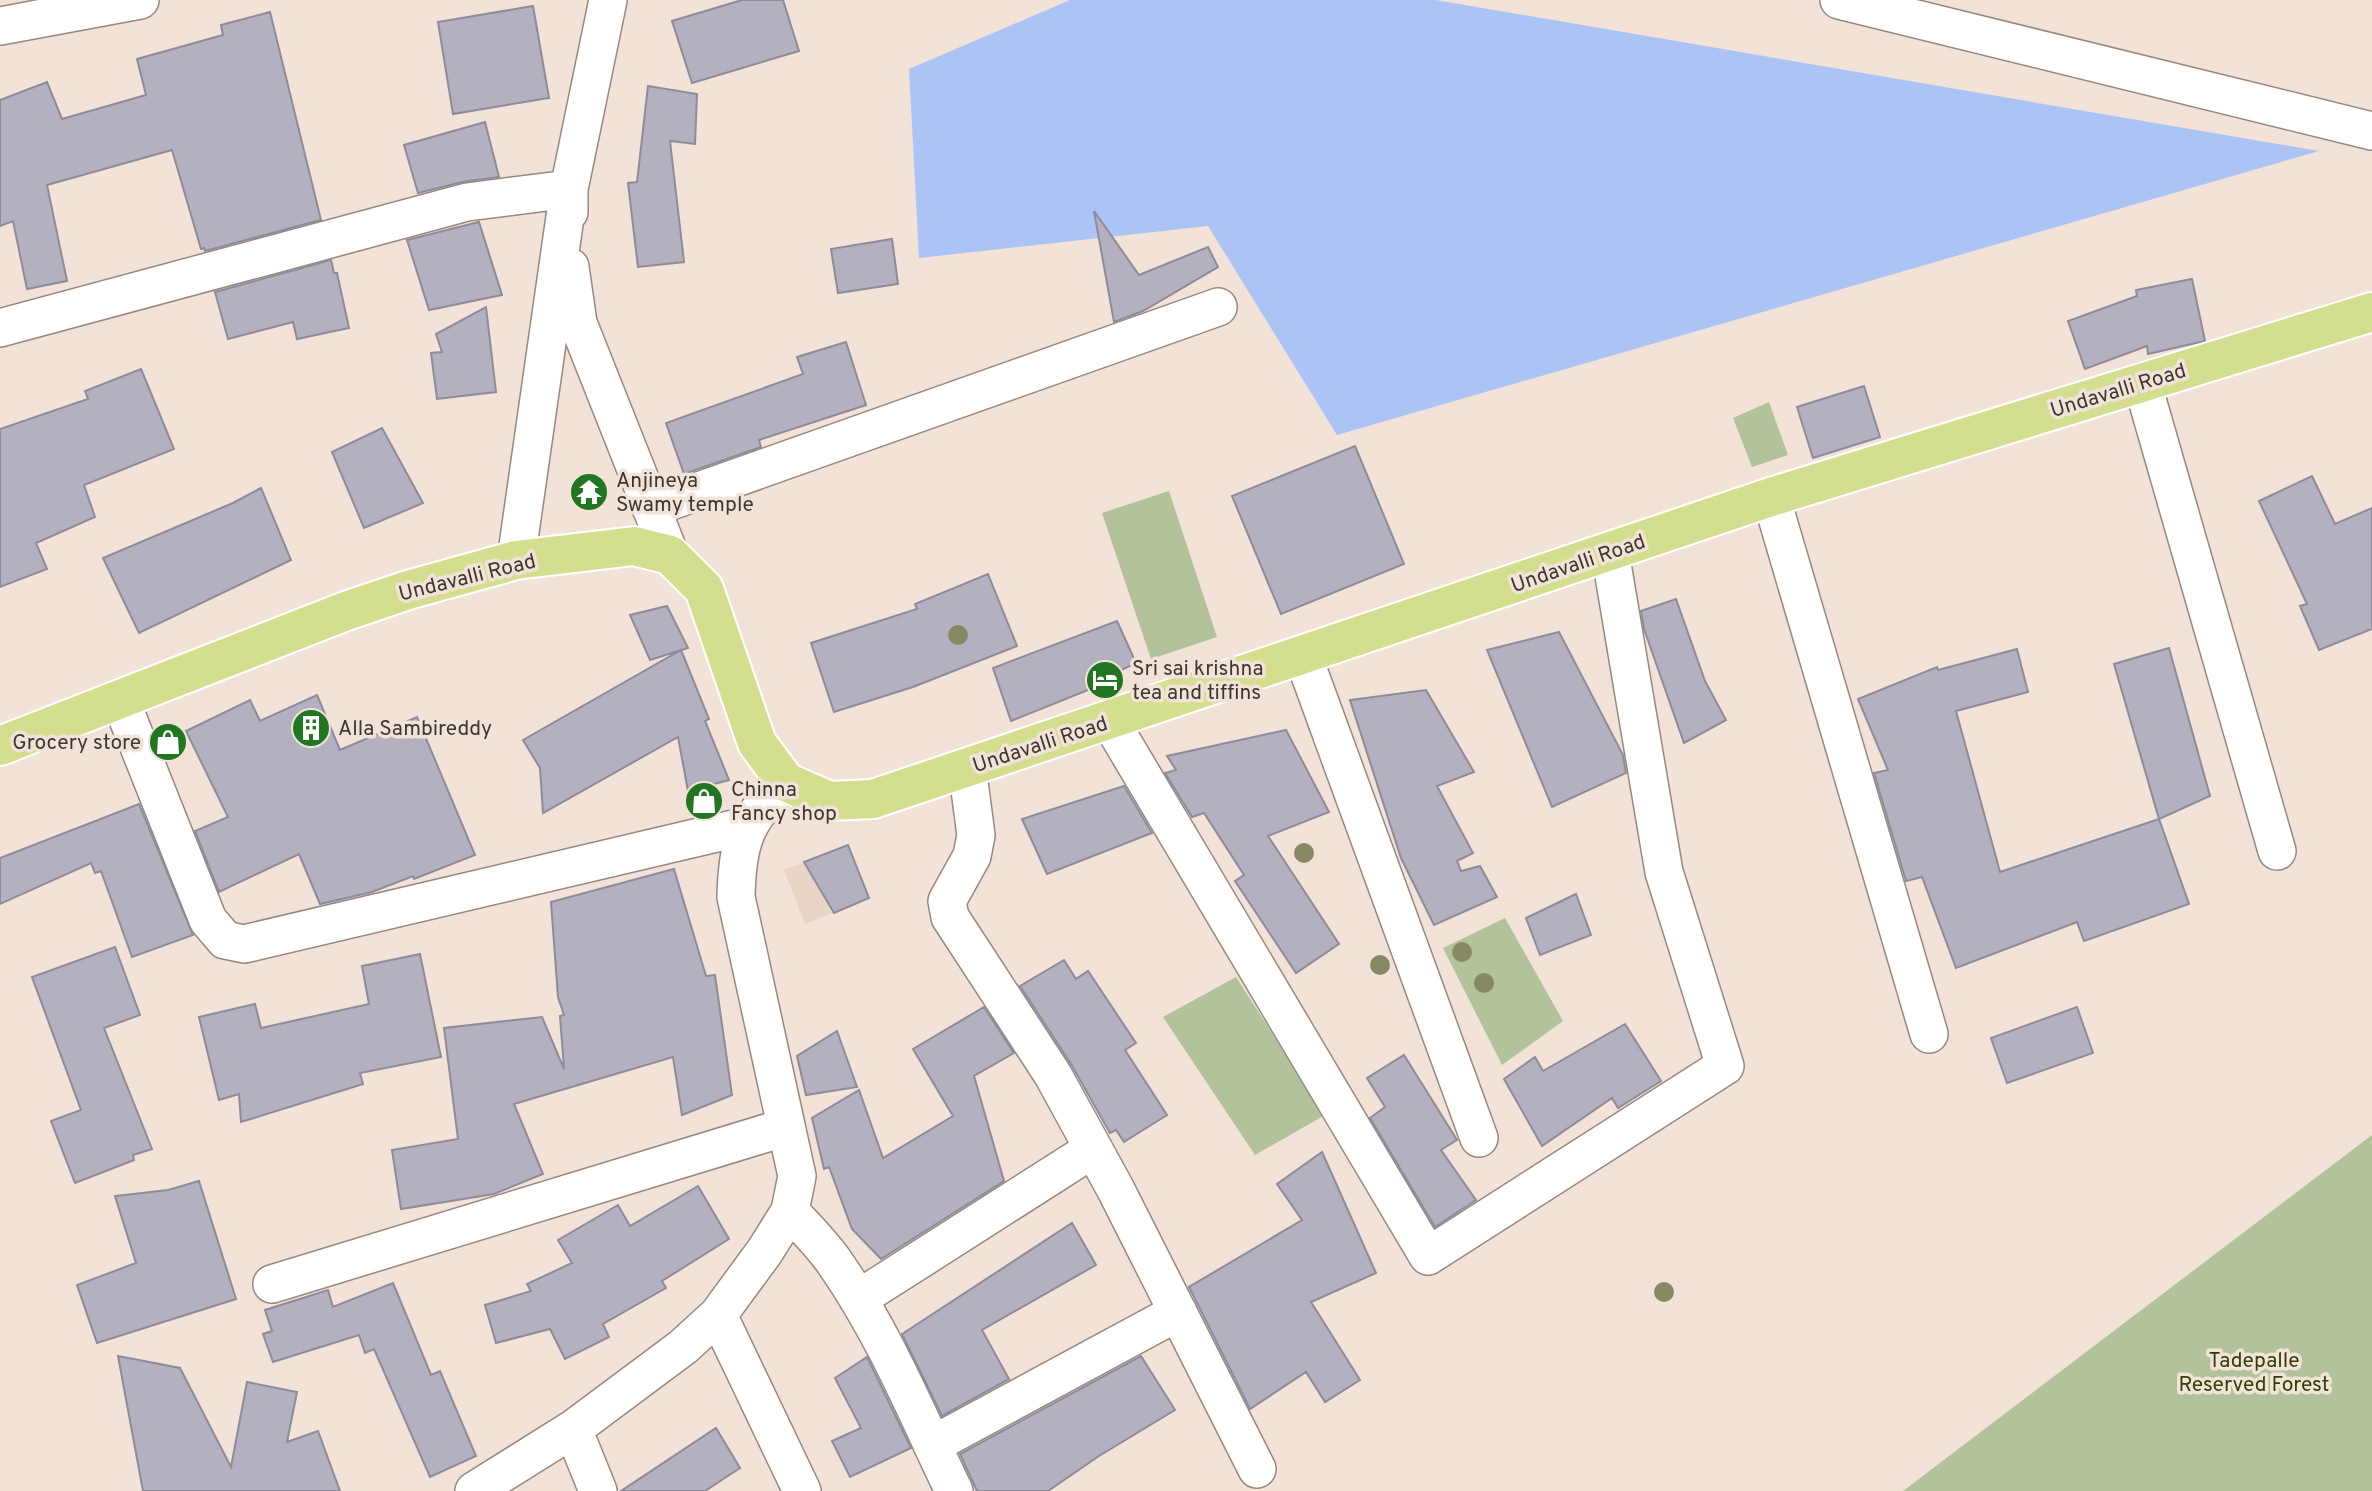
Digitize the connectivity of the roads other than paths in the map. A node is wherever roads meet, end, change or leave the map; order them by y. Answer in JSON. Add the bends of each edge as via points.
{"nodes":[{"id":1,"x":140,"y":0,"type":"edge"},
{"id":2,"x":608,"y":0,"type":"edge"},
{"id":3,"x":1839,"y":0,"type":"edge"},
{"id":4,"x":52,"y":8,"type":"edge"},
{"id":5,"x":0,"y":26,"type":"edge"},
{"id":6,"x":2372,"y":131,"type":"edge"},
{"id":7,"x":569,"y":189,"type":"junction"},
{"id":8,"x":1218,"y":307,"type":"dead end"},
{"id":9,"x":2372,"y":312,"type":"edge"},
{"id":10,"x":0,"y":328,"type":"edge"},
{"id":11,"x":2142,"y":383,"type":"junction"},
{"id":12,"x":1772,"y":497,"type":"junction"},
{"id":13,"x":651,"y":508,"type":"junction"},
{"id":14,"x":1610,"y":552,"type":"junction"},
{"id":15,"x":670,"y":555,"type":"junction"},
{"id":16,"x":516,"y":560,"type":"junction"},
{"id":17,"x":1303,"y":656,"type":"junction"},
{"id":18,"x":120,"y":699,"type":"junction"},
{"id":19,"x":1110,"y":721,"type":"junction"},
{"id":20,"x":0,"y":746,"type":"edge"},
{"id":21,"x":967,"y":767,"type":"junction"},
{"id":22,"x":786,"y":782,"type":"junction"},
{"id":23,"x":747,"y":826,"type":"junction"},
{"id":24,"x":2277,"y":851,"type":"dead end"},
{"id":25,"x":1929,"y":1034,"type":"dead end"},
{"id":26,"x":786,"y":1127,"type":"junction"},
{"id":27,"x":1479,"y":1138,"type":"dead end"},
{"id":28,"x":1093,"y":1149,"type":"junction"},
{"id":29,"x":790,"y":1211,"type":"junction"},
{"id":30,"x":272,"y":1284,"type":"dead end"},
{"id":31,"x":858,"y":1299,"type":"junction"},
{"id":32,"x":1178,"y":1312,"type":"junction"},
{"id":33,"x":718,"y":1315,"type":"junction"},
{"id":34,"x":573,"y":1429,"type":"junction"},
{"id":35,"x":932,"y":1445,"type":"junction"},
{"id":36,"x":1257,"y":1469,"type":"dead end"},
{"id":37,"x":474,"y":1491,"type":"edge"},
{"id":38,"x":598,"y":1491,"type":"edge"},
{"id":39,"x":802,"y":1491,"type":"edge"},
{"id":40,"x":954,"y":1491,"type":"edge"}],
"edges":[{"from":1,"to":4,"type":"street"},
{"from":2,"to":7,"type":"street"},
{"from":3,"to":6,"type":"street"},
{"from":4,"to":5,"type":"street"},
{"from":7,"to":10,"type":"street","via":[[467,202]]},
{"from":7,"to":13,"type":"street","via":[[570,280],[578,323]]},
{"from":7,"to":16,"type":"street"},
{"from":8,"to":13,"type":"street"},
{"from":9,"to":11,"type":"main road","name":"Undavalli Road"},
{"from":11,"to":12,"type":"main road","name":"Undavalli Road"},
{"from":11,"to":24,"type":"street"},
{"from":12,"to":14,"type":"main road","name":"Undavalli Road"},
{"from":12,"to":25,"type":"street"},
{"from":13,"to":15,"type":"street"},
{"from":14,"to":17,"type":"main road","name":"Undavalli Road"},
{"from":14,"to":19,"type":"street","via":[[1664,872],[1725,1066],[1428,1256]]},
{"from":15,"to":16,"type":"main road","name":"Undavalli Road","via":[[634,546]]},
{"from":15,"to":22,"type":"main road","name":"Undavalli Road","via":[[704,589],[757,743]]},
{"from":16,"to":18,"type":"main road","name":"Undavalli Road","via":[[346,611]]},
{"from":17,"to":19,"type":"main road","name":"Undavalli Road"},
{"from":17,"to":27,"type":"street"},
{"from":18,"to":20,"type":"main road","name":"Undavalli Road"},
{"from":18,"to":23,"type":"street","via":[[208,920],[225,940],[244,944]]},
{"from":19,"to":21,"type":"main road","name":"Undavalli Road"},
{"from":21,"to":22,"type":"main road","name":"Undavalli Road","via":[[873,799],[829,801]]},
{"from":21,"to":28,"type":"street","via":[[976,835],[972,856],[947,901],[950,917],[1053,1075]]},
{"from":22,"to":23,"type":"street","via":[[762,803]]},
{"from":23,"to":26,"type":"street","via":[[737,860],[736,897]]},
{"from":26,"to":29,"type":"street","via":[[797,1176]]},
{"from":26,"to":30,"type":"street"},
{"from":28,"to":31,"type":"street"},
{"from":28,"to":32,"type":"street"},
{"from":29,"to":31,"type":"street","via":[[834,1261]]},
{"from":29,"to":33,"type":"street"},
{"from":31,"to":35,"type":"street"},
{"from":32,"to":35,"type":"street"},
{"from":32,"to":36,"type":"street"},
{"from":33,"to":34,"type":"street"},
{"from":33,"to":39,"type":"street"},
{"from":34,"to":37,"type":"street"},
{"from":34,"to":38,"type":"street"},
{"from":35,"to":40,"type":"street"}]}
